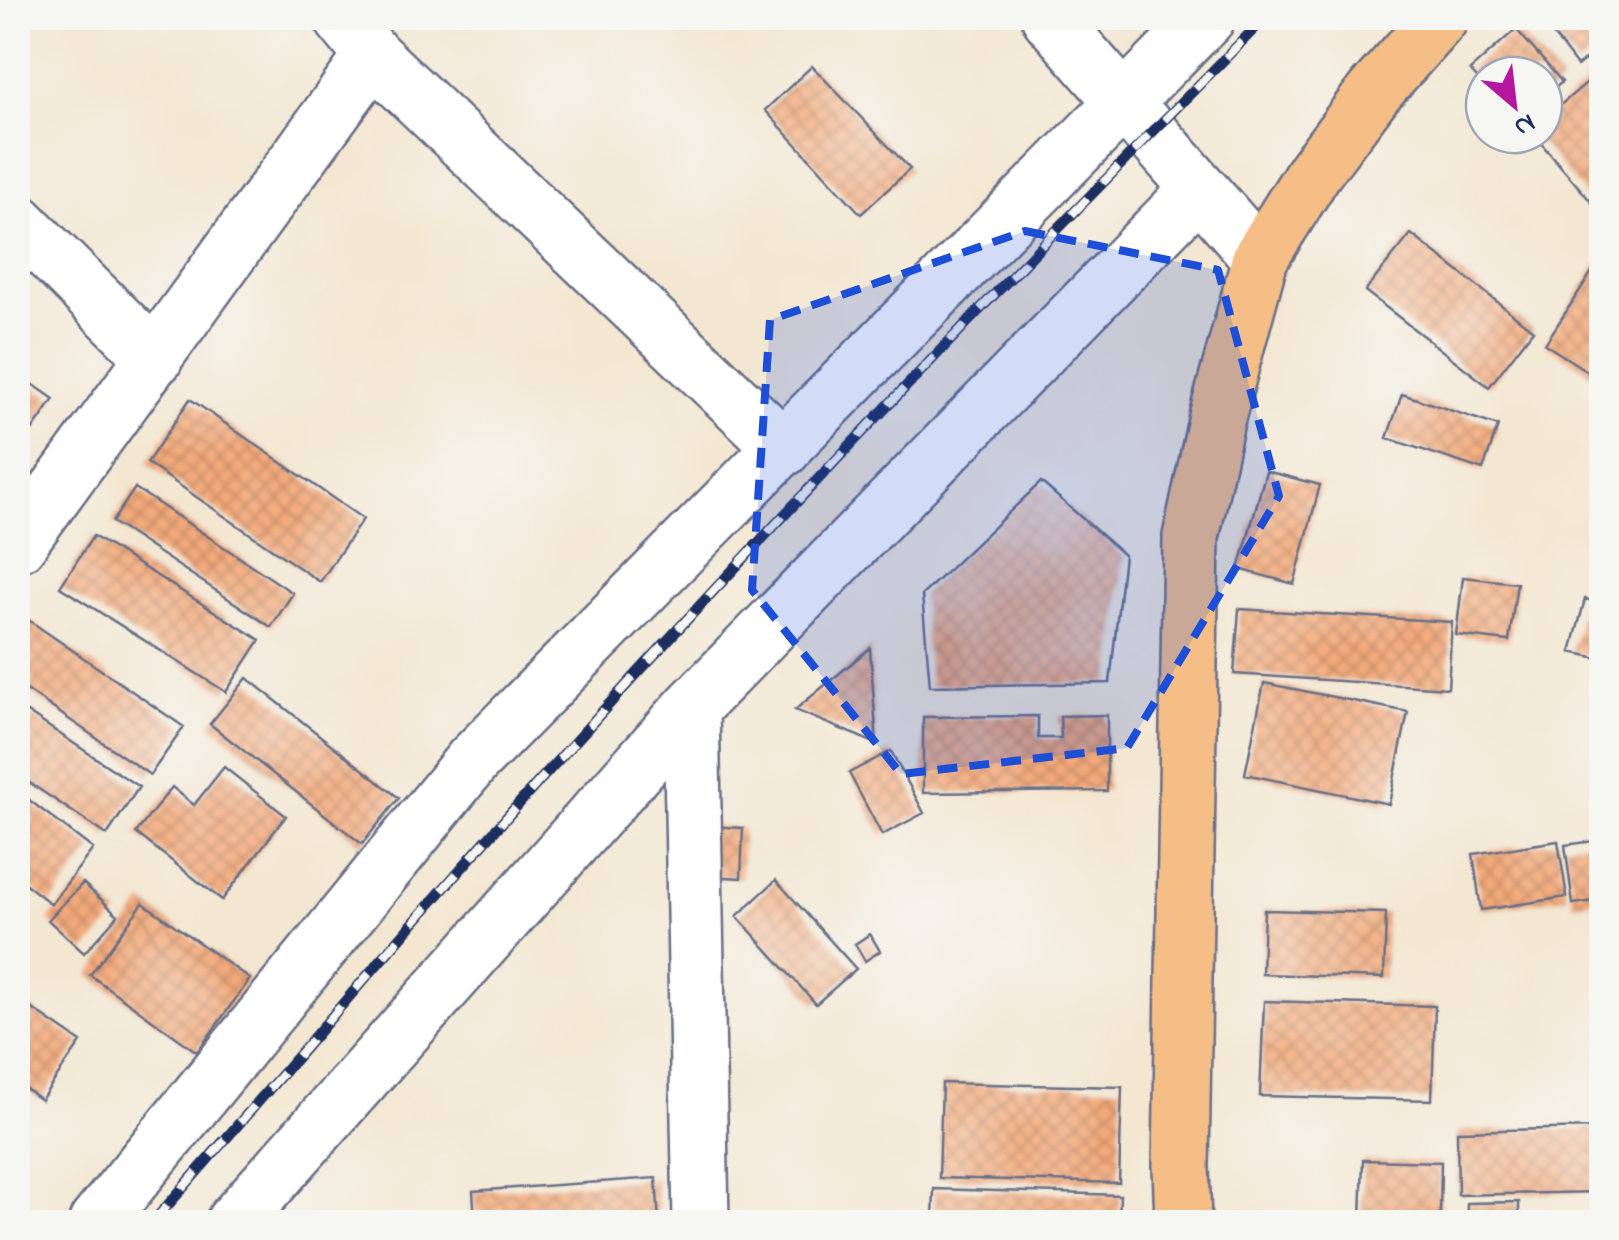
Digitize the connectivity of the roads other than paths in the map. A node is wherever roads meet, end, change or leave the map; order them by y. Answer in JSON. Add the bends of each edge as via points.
{"nodes":[{"id":1,"x":1050,"y":18,"type":"edge"},
{"id":2,"x":1206,"y":18,"type":"edge"},
{"id":3,"x":1440,"y":18,"type":"edge"},
{"id":4,"x":358,"y":37,"type":"edge"},
{"id":5,"x":1124,"y":102,"type":"junction"},
{"id":6,"x":1199,"y":189,"type":"junction"},
{"id":7,"x":18,"y":222,"type":"edge"},
{"id":8,"x":1260,"y":258,"type":"junction"},
{"id":9,"x":155,"y":358,"type":"junction"},
{"id":10,"x":784,"y":448,"type":"junction"},
{"id":11,"x":18,"y":544,"type":"edge"},
{"id":12,"x":691,"y":708,"type":"junction"},
{"id":13,"x":97,"y":1222,"type":"edge"},
{"id":14,"x":234,"y":1222,"type":"edge"},
{"id":15,"x":701,"y":1222,"type":"edge"},
{"id":16,"x":1183,"y":1222,"type":"edge"}],
"edges":[{"from":1,"to":5,"type":"street"},
{"from":2,"to":5,"type":"street"},
{"from":3,"to":8,"type":"main road","via":[[1326,156]]},
{"from":4,"to":9,"type":"street"},
{"from":4,"to":10,"type":"street"},
{"from":5,"to":6,"type":"street"},
{"from":5,"to":10,"type":"street"},
{"from":6,"to":8,"type":"street"},
{"from":6,"to":12,"type":"street"},
{"from":7,"to":9,"type":"street"},
{"from":8,"to":16,"type":"main road","via":[[1191,537]]},
{"from":9,"to":11,"type":"street"},
{"from":10,"to":13,"type":"street","via":[[474,760]]},
{"from":12,"to":14,"type":"street"},
{"from":12,"to":15,"type":"street"}]}
